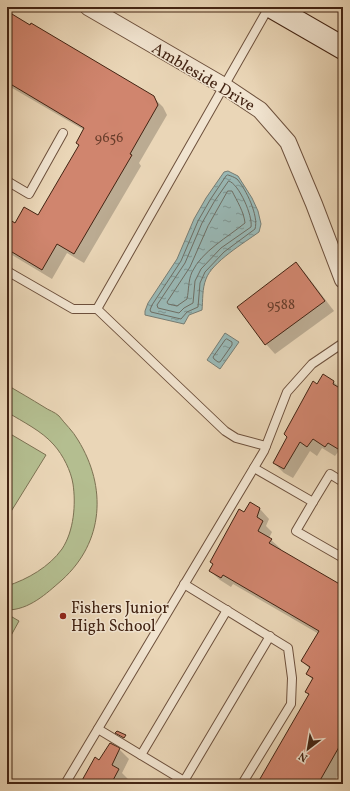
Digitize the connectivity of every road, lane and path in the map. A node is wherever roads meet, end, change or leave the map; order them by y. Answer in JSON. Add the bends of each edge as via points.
{"nodes":[{"id":1,"x":88,"y":7,"type":"edge"},
{"id":2,"x":269,"y":7,"type":"edge"},
{"id":3,"x":272,"y":7,"type":"edge"},
{"id":4,"x":343,"y":48,"type":"edge"},
{"id":5,"x":224,"y":86,"type":"junction"},
{"id":6,"x":63,"y":133,"type":"dead end"},
{"id":7,"x":7,"y":182,"type":"edge"},
{"id":8,"x":7,"y":271,"type":"edge"},
{"id":9,"x":343,"y":280,"type":"edge"},
{"id":10,"x":97,"y":309,"type":"junction"},
{"id":11,"x":343,"y":343,"type":"edge"},
{"id":12,"x":266,"y":446,"type":"junction"},
{"id":13,"x":254,"y":468,"type":"junction"},
{"id":14,"x":343,"y":482,"type":"edge"},
{"id":15,"x":313,"y":502,"type":"junction"},
{"id":16,"x":343,"y":558,"type":"edge"},
{"id":17,"x":184,"y":584,"type":"junction"},
{"id":18,"x":227,"y":610,"type":"junction"},
{"id":19,"x":270,"y":636,"type":"junction"},
{"id":20,"x":98,"y":729,"type":"junction"},
{"id":21,"x":141,"y":755,"type":"junction"},
{"id":22,"x":186,"y":782,"type":"edge"},
{"id":23,"x":65,"y":784,"type":"edge"},
{"id":24,"x":242,"y":784,"type":"edge"}],
"edges":[{"from":1,"to":5,"type":"street","name":"Ambleside Drive"},
{"from":2,"to":5,"type":"lane"},
{"from":3,"to":4,"type":"street"},
{"from":5,"to":9,"type":"street","name":"Ambleside Drive","via":[[260,110],[288,142]]},
{"from":5,"to":10,"type":"lane"},
{"from":6,"to":7,"type":"lane","via":[[28,194]]},
{"from":8,"to":10,"type":"lane","via":[[73,309]]},
{"from":10,"to":12,"type":"lane","via":[[225,431],[236,438]]},
{"from":11,"to":12,"type":"lane","via":[[312,364],[287,392]]},
{"from":12,"to":13,"type":"lane"},
{"from":13,"to":15,"type":"lane"},
{"from":13,"to":17,"type":"lane"},
{"from":14,"to":15,"type":"lane","via":[[330,474]]},
{"from":15,"to":16,"type":"lane","via":[[296,531]]},
{"from":17,"to":18,"type":"lane"},
{"from":17,"to":20,"type":"lane"},
{"from":18,"to":19,"type":"lane"},
{"from":18,"to":21,"type":"lane"},
{"from":19,"to":22,"type":"lane"},
{"from":19,"to":24,"type":"lane","via":[[288,648],[292,678],[291,704]]},
{"from":20,"to":21,"type":"lane"},
{"from":20,"to":23,"type":"lane"},
{"from":21,"to":22,"type":"lane"}]}
